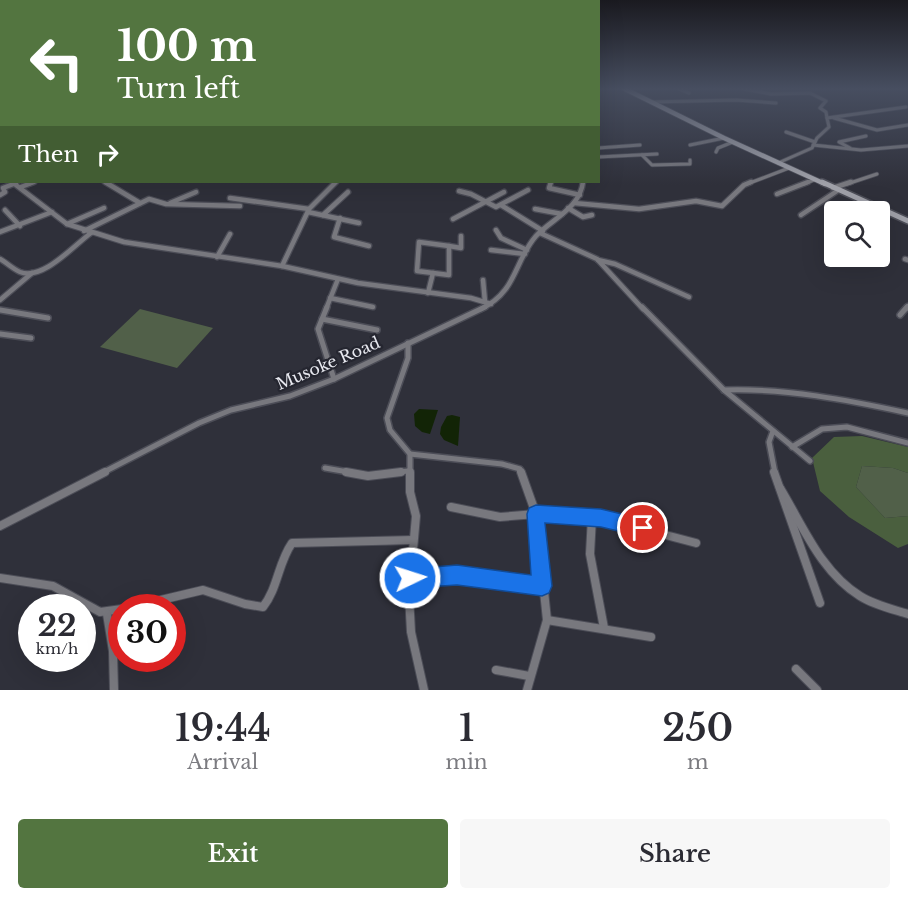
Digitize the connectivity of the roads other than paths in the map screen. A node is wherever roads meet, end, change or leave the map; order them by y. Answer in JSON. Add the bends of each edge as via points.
{"nodes":[{"id":1,"x":687,"y":120,"type":"edge"},
{"id":2,"x":828,"y":120,"type":"edge"},
{"id":3,"x":844,"y":120,"type":"edge"},
{"id":4,"x":908,"y":125,"type":"edge"},
{"id":5,"x":786,"y":132,"type":"dead end"},
{"id":6,"x":866,"y":136,"type":"dead end"},
{"id":7,"x":723,"y":138,"type":"junction"},
{"id":8,"x":733,"y":142,"type":"junction"},
{"id":9,"x":814,"y":144,"type":"junction"},
{"id":10,"x":640,"y":145,"type":"dead end"},
{"id":11,"x":690,"y":145,"type":"dead end"},
{"id":12,"x":908,"y":146,"type":"edge"},
{"id":13,"x":600,"y":148,"type":"edge"},
{"id":14,"x":855,"y":150,"type":"junction"},
{"id":15,"x":716,"y":152,"type":"dead end"},
{"id":16,"x":657,"y":154,"type":"dead end"},
{"id":17,"x":642,"y":155,"type":"junction"},
{"id":18,"x":600,"y":157,"type":"edge"},
{"id":19,"x":690,"y":160,"type":"dead end"},
{"id":20,"x":778,"y":163,"type":"junction"},
{"id":21,"x":652,"y":165,"type":"junction"},
{"id":22,"x":789,"y":168,"type":"junction"},
{"id":23,"x":656,"y":173,"type":"dead end"},
{"id":24,"x":878,"y":174,"type":"dead end"},
{"id":25,"x":814,"y":180,"type":"junction"},
{"id":26,"x":12,"y":183,"type":"edge"},
{"id":27,"x":15,"y":183,"type":"edge"},
{"id":28,"x":31,"y":183,"type":"edge"},
{"id":29,"x":107,"y":183,"type":"edge"},
{"id":30,"x":335,"y":183,"type":"edge"},
{"id":31,"x":550,"y":183,"type":"edge"},
{"id":32,"x":584,"y":183,"type":"edge"},
{"id":33,"x":21,"y":187,"type":"junction"},
{"id":34,"x":528,"y":190,"type":"dead end"},
{"id":35,"x":835,"y":190,"type":"junction"},
{"id":36,"x":459,"y":191,"type":"dead end"},
{"id":37,"x":196,"y":192,"type":"dead end"},
{"id":38,"x":348,"y":192,"type":"dead end"},
{"id":39,"x":504,"y":192,"type":"dead end"},
{"id":40,"x":777,"y":194,"type":"dead end"},
{"id":41,"x":0,"y":195,"type":"edge"},
{"id":42,"x":580,"y":195,"type":"junction"},
{"id":43,"x":230,"y":198,"type":"dead end"},
{"id":44,"x":860,"y":201,"type":"edge"},
{"id":45,"x":485,"y":202,"type":"junction"},
{"id":46,"x":140,"y":203,"type":"junction"},
{"id":47,"x":574,"y":203,"type":"junction"},
{"id":48,"x":166,"y":204,"type":"junction"},
{"id":49,"x":501,"y":205,"type":"junction"},
{"id":50,"x":240,"y":206,"type":"dead end"},
{"id":51,"x":104,"y":208,"type":"dead end"},
{"id":52,"x":568,"y":208,"type":"junction"},
{"id":53,"x":535,"y":209,"type":"dead end"},
{"id":54,"x":5,"y":210,"type":"dead end"},
{"id":55,"x":308,"y":211,"type":"junction"},
{"id":56,"x":52,"y":212,"type":"junction"},
{"id":57,"x":562,"y":214,"type":"junction"},
{"id":58,"x":890,"y":214,"type":"edge"},
{"id":59,"x":908,"y":214,"type":"edge"},
{"id":60,"x":323,"y":215,"type":"junction"},
{"id":61,"x":592,"y":215,"type":"dead end"},
{"id":62,"x":801,"y":215,"type":"dead end"},
{"id":63,"x":536,"y":217,"type":"dead end"},
{"id":64,"x":340,"y":218,"type":"junction"},
{"id":65,"x":901,"y":218,"type":"junction"},
{"id":66,"x":453,"y":219,"type":"dead end"},
{"id":67,"x":908,"y":221,"type":"edge"},
{"id":68,"x":529,"y":222,"type":"junction"},
{"id":69,"x":359,"y":223,"type":"dead end"},
{"id":70,"x":67,"y":224,"type":"junction"},
{"id":71,"x":20,"y":226,"type":"junction"},
{"id":72,"x":496,"y":230,"type":"dead end"},
{"id":73,"x":84,"y":231,"type":"junction"},
{"id":74,"x":0,"y":232,"type":"edge"},
{"id":75,"x":542,"y":232,"type":"junction"},
{"id":76,"x":91,"y":233,"type":"junction"},
{"id":77,"x":230,"y":234,"type":"dead end"},
{"id":78,"x":443,"y":236,"type":"dead end"},
{"id":79,"x":461,"y":236,"type":"dead end"},
{"id":80,"x":441,"y":245,"type":"junction"},
{"id":81,"x":369,"y":246,"type":"dead end"},
{"id":82,"x":449,"y":246,"type":"junction"},
{"id":83,"x":491,"y":250,"type":"dead end"},
{"id":84,"x":526,"y":252,"type":"junction"},
{"id":85,"x":217,"y":257,"type":"junction"},
{"id":86,"x":0,"y":259,"type":"edge"},
{"id":87,"x":597,"y":259,"type":"junction"},
{"id":88,"x":282,"y":266,"type":"junction"},
{"id":89,"x":33,"y":273,"type":"junction"},
{"id":90,"x":433,"y":273,"type":"junction"},
{"id":91,"x":338,"y":279,"type":"junction"},
{"id":92,"x":483,"y":280,"type":"dead end"},
{"id":93,"x":428,"y":293,"type":"junction"},
{"id":94,"x":689,"y":297,"type":"dead end"},
{"id":95,"x":330,"y":298,"type":"junction"},
{"id":96,"x":0,"y":300,"type":"edge"},
{"id":97,"x":488,"y":303,"type":"junction"},
{"id":98,"x":908,"y":306,"type":"edge"},
{"id":99,"x":373,"y":308,"type":"dead end"},
{"id":100,"x":0,"y":310,"type":"edge"},
{"id":101,"x":900,"y":315,"type":"dead end"},
{"id":102,"x":48,"y":318,"type":"dead end"},
{"id":103,"x":322,"y":319,"type":"junction"},
{"id":104,"x":377,"y":330,"type":"dead end"},
{"id":105,"x":0,"y":334,"type":"edge"},
{"id":106,"x":31,"y":338,"type":"dead end"},
{"id":107,"x":408,"y":343,"type":"junction"},
{"id":108,"x":334,"y":379,"type":"junction"},
{"id":109,"x":724,"y":390,"type":"junction"},
{"id":110,"x":908,"y":413,"type":"edge"},
{"id":111,"x":772,"y":431,"type":"junction"},
{"id":112,"x":908,"y":444,"type":"edge"},
{"id":113,"x":792,"y":447,"type":"junction"},
{"id":114,"x":410,"y":454,"type":"junction"},
{"id":115,"x":810,"y":461,"type":"dead end"},
{"id":116,"x":325,"y":468,"type":"dead end"},
{"id":117,"x":408,"y":471,"type":"junction"},
{"id":118,"x":780,"y":488,"type":"junction"},
{"id":119,"x":451,"y":507,"type":"dead end"},
{"id":120,"x":536,"y":514,"type":"junction"},
{"id":121,"x":592,"y":517,"type":"junction"},
{"id":122,"x":0,"y":526,"type":"edge"},
{"id":123,"x":413,"y":540,"type":"junction"},
{"id":124,"x":696,"y":543,"type":"dead end"},
{"id":125,"x":410,"y":578,"type":"junction"},
{"id":126,"x":0,"y":579,"type":"edge"},
{"id":127,"x":542,"y":586,"type":"junction"},
{"id":128,"x":186,"y":594,"type":"edge"},
{"id":129,"x":820,"y":603,"type":"dead end"},
{"id":130,"x":107,"y":614,"type":"joint"},
{"id":131,"x":908,"y":614,"type":"edge"},
{"id":132,"x":547,"y":620,"type":"junction"},
{"id":133,"x":604,"y":628,"type":"junction"},
{"id":134,"x":651,"y":637,"type":"dead end"},
{"id":135,"x":796,"y":669,"type":"dead end"},
{"id":136,"x":496,"y":670,"type":"dead end"},
{"id":137,"x":529,"y":676,"type":"junction"},
{"id":138,"x":114,"y":690,"type":"edge"},
{"id":139,"x":424,"y":690,"type":"edge"},
{"id":140,"x":526,"y":690,"type":"edge"},
{"id":141,"x":817,"y":690,"type":"edge"}],
"edges":[{"from":1,"to":7,"type":"main road"},
{"from":2,"to":9,"type":"street","via":[[829,127]]},
{"from":3,"to":4,"type":"street","via":[[877,130]]},
{"from":5,"to":9,"type":"street"},
{"from":6,"to":14,"type":"street","via":[[839,142]]},
{"from":7,"to":8,"type":"main road"},
{"from":7,"to":11,"type":"street"},
{"from":8,"to":15,"type":"street"},
{"from":8,"to":20,"type":"main road"},
{"from":9,"to":14,"type":"street"},
{"from":9,"to":20,"type":"street"},
{"from":10,"to":13,"type":"street"},
{"from":12,"to":14,"type":"street","via":[[882,151]]},
{"from":16,"to":17,"type":"street"},
{"from":17,"to":18,"type":"street"},
{"from":17,"to":21,"type":"street"},
{"from":19,"to":21,"type":"street","via":[[690,164]]},
{"from":20,"to":22,"type":"main road"},
{"from":21,"to":23,"type":"street"},
{"from":22,"to":25,"type":"main road"},
{"from":22,"to":47,"type":"street","via":[[744,185],[722,206],[696,201],[639,209]]},
{"from":24,"to":35,"type":"street"},
{"from":25,"to":35,"type":"main road"},
{"from":25,"to":40,"type":"street"},
{"from":26,"to":41,"type":"street"},
{"from":27,"to":33,"type":"street"},
{"from":28,"to":33,"type":"street"},
{"from":29,"to":46,"type":"street"},
{"from":30,"to":55,"type":"street"},
{"from":31,"to":42,"type":"street","via":[[549,188]]},
{"from":32,"to":42,"type":"street","name":"Musoke Road"},
{"from":33,"to":56,"type":"street"},
{"from":34,"to":49,"type":"street"},
{"from":35,"to":44,"type":"main road"},
{"from":35,"to":62,"type":"street"},
{"from":36,"to":45,"type":"street"},
{"from":37,"to":48,"type":"street"},
{"from":38,"to":60,"type":"street"},
{"from":39,"to":45,"type":"street"},
{"from":42,"to":47,"type":"street","name":"Musoke Road"},
{"from":43,"to":55,"type":"street"},
{"from":45,"to":49,"type":"street","via":[[494,207]]},
{"from":45,"to":66,"type":"street"},
{"from":46,"to":48,"type":"street","via":[[154,200]]},
{"from":46,"to":73,"type":"street"},
{"from":47,"to":52,"type":"street","name":"Musoke Road"},
{"from":48,"to":50,"type":"street"},
{"from":49,"to":68,"type":"street"},
{"from":51,"to":70,"type":"street"},
{"from":52,"to":57,"type":"street","name":"Musoke Road"},
{"from":52,"to":61,"type":"street","via":[[583,217]]},
{"from":53,"to":57,"type":"street"},
{"from":54,"to":71,"type":"street"},
{"from":55,"to":60,"type":"street"},
{"from":55,"to":88,"type":"street"},
{"from":56,"to":70,"type":"street"},
{"from":56,"to":71,"type":"street"},
{"from":57,"to":75,"type":"street","name":"Musoke Road"},
{"from":58,"to":65,"type":"main road"},
{"from":59,"to":65,"type":"street"},
{"from":60,"to":64,"type":"street"},
{"from":63,"to":68,"type":"street"},
{"from":64,"to":69,"type":"street"},
{"from":64,"to":81,"type":"street","via":[[334,237]]},
{"from":65,"to":67,"type":"main road"},
{"from":68,"to":75,"type":"street"},
{"from":70,"to":73,"type":"street"},
{"from":71,"to":74,"type":"street"},
{"from":72,"to":84,"type":"street","via":[[501,238]]},
{"from":73,"to":76,"type":"street"},
{"from":75,"to":84,"type":"street","name":"Musoke Road"},
{"from":75,"to":87,"type":"street"},
{"from":76,"to":85,"type":"street"},
{"from":76,"to":89,"type":"street","via":[[55,262]]},
{"from":77,"to":85,"type":"street"},
{"from":78,"to":80,"type":"street"},
{"from":79,"to":82,"type":"street","via":[[461,248]]},
{"from":80,"to":82,"type":"street"},
{"from":80,"to":90,"type":"street","via":[[419,243],[417,271]]},
{"from":82,"to":90,"type":"street","via":[[449,275]]},
{"from":83,"to":84,"type":"street"},
{"from":84,"to":97,"type":"street","name":"Musoke Road","via":[[512,282]]},
{"from":85,"to":88,"type":"street"},
{"from":86,"to":89,"type":"street","via":[[20,272]]},
{"from":87,"to":94,"type":"street"},
{"from":87,"to":109,"type":"street"},
{"from":88,"to":91,"type":"street"},
{"from":89,"to":96,"type":"street"},
{"from":90,"to":93,"type":"street"},
{"from":91,"to":93,"type":"street"},
{"from":91,"to":95,"type":"street"},
{"from":92,"to":97,"type":"street"},
{"from":93,"to":97,"type":"street"},
{"from":95,"to":99,"type":"street"},
{"from":95,"to":103,"type":"street"},
{"from":97,"to":107,"type":"street","name":"Musoke Road"},
{"from":98,"to":101,"type":"street"},
{"from":100,"to":102,"type":"street"},
{"from":103,"to":104,"type":"street"},
{"from":103,"to":108,"type":"street","via":[[318,329]]},
{"from":105,"to":106,"type":"street"},
{"from":107,"to":108,"type":"street","name":"Musoke Road"},
{"from":107,"to":114,"type":"street","via":[[408,358],[387,418],[390,430]]},
{"from":108,"to":122,"type":"street","name":"Musoke Road","via":[[199,423]]},
{"from":109,"to":110,"type":"street","via":[[756,389]]},
{"from":109,"to":111,"type":"street"},
{"from":111,"to":113,"type":"street"},
{"from":111,"to":118,"type":"street","via":[[768,451]]},
{"from":112,"to":113,"type":"street","via":[[847,427],[822,429]]},
{"from":113,"to":115,"type":"street"},
{"from":114,"to":117,"type":"street"},
{"from":114,"to":120,"type":"street","via":[[520,469]]},
{"from":116,"to":117,"type":"street","via":[[368,476]]},
{"from":117,"to":123,"type":"street","via":[[416,516]]},
{"from":118,"to":129,"type":"street"},
{"from":118,"to":131,"type":"street","via":[[843,584],[870,601]]},
{"from":119,"to":120,"type":"street","via":[[500,517]]},
{"from":120,"to":121,"type":"street"},
{"from":120,"to":127,"type":"street"},
{"from":121,"to":124,"type":"street"},
{"from":121,"to":133,"type":"street","via":[[590,554]]},
{"from":123,"to":125,"type":"street"},
{"from":123,"to":128,"type":"street","via":[[291,543],[270,599],[263,607],[203,590]]},
{"from":125,"to":127,"type":"street","via":[[457,575]]},
{"from":125,"to":139,"type":"street","via":[[411,632]]},
{"from":126,"to":130,"type":"street","via":[[55,586],[92,610]]},
{"from":127,"to":132,"type":"street"},
{"from":130,"to":138,"type":"street"},
{"from":132,"to":133,"type":"street"},
{"from":132,"to":137,"type":"street"},
{"from":133,"to":134,"type":"street"},
{"from":135,"to":141,"type":"street"},
{"from":136,"to":137,"type":"street"},
{"from":137,"to":140,"type":"street"}]}
